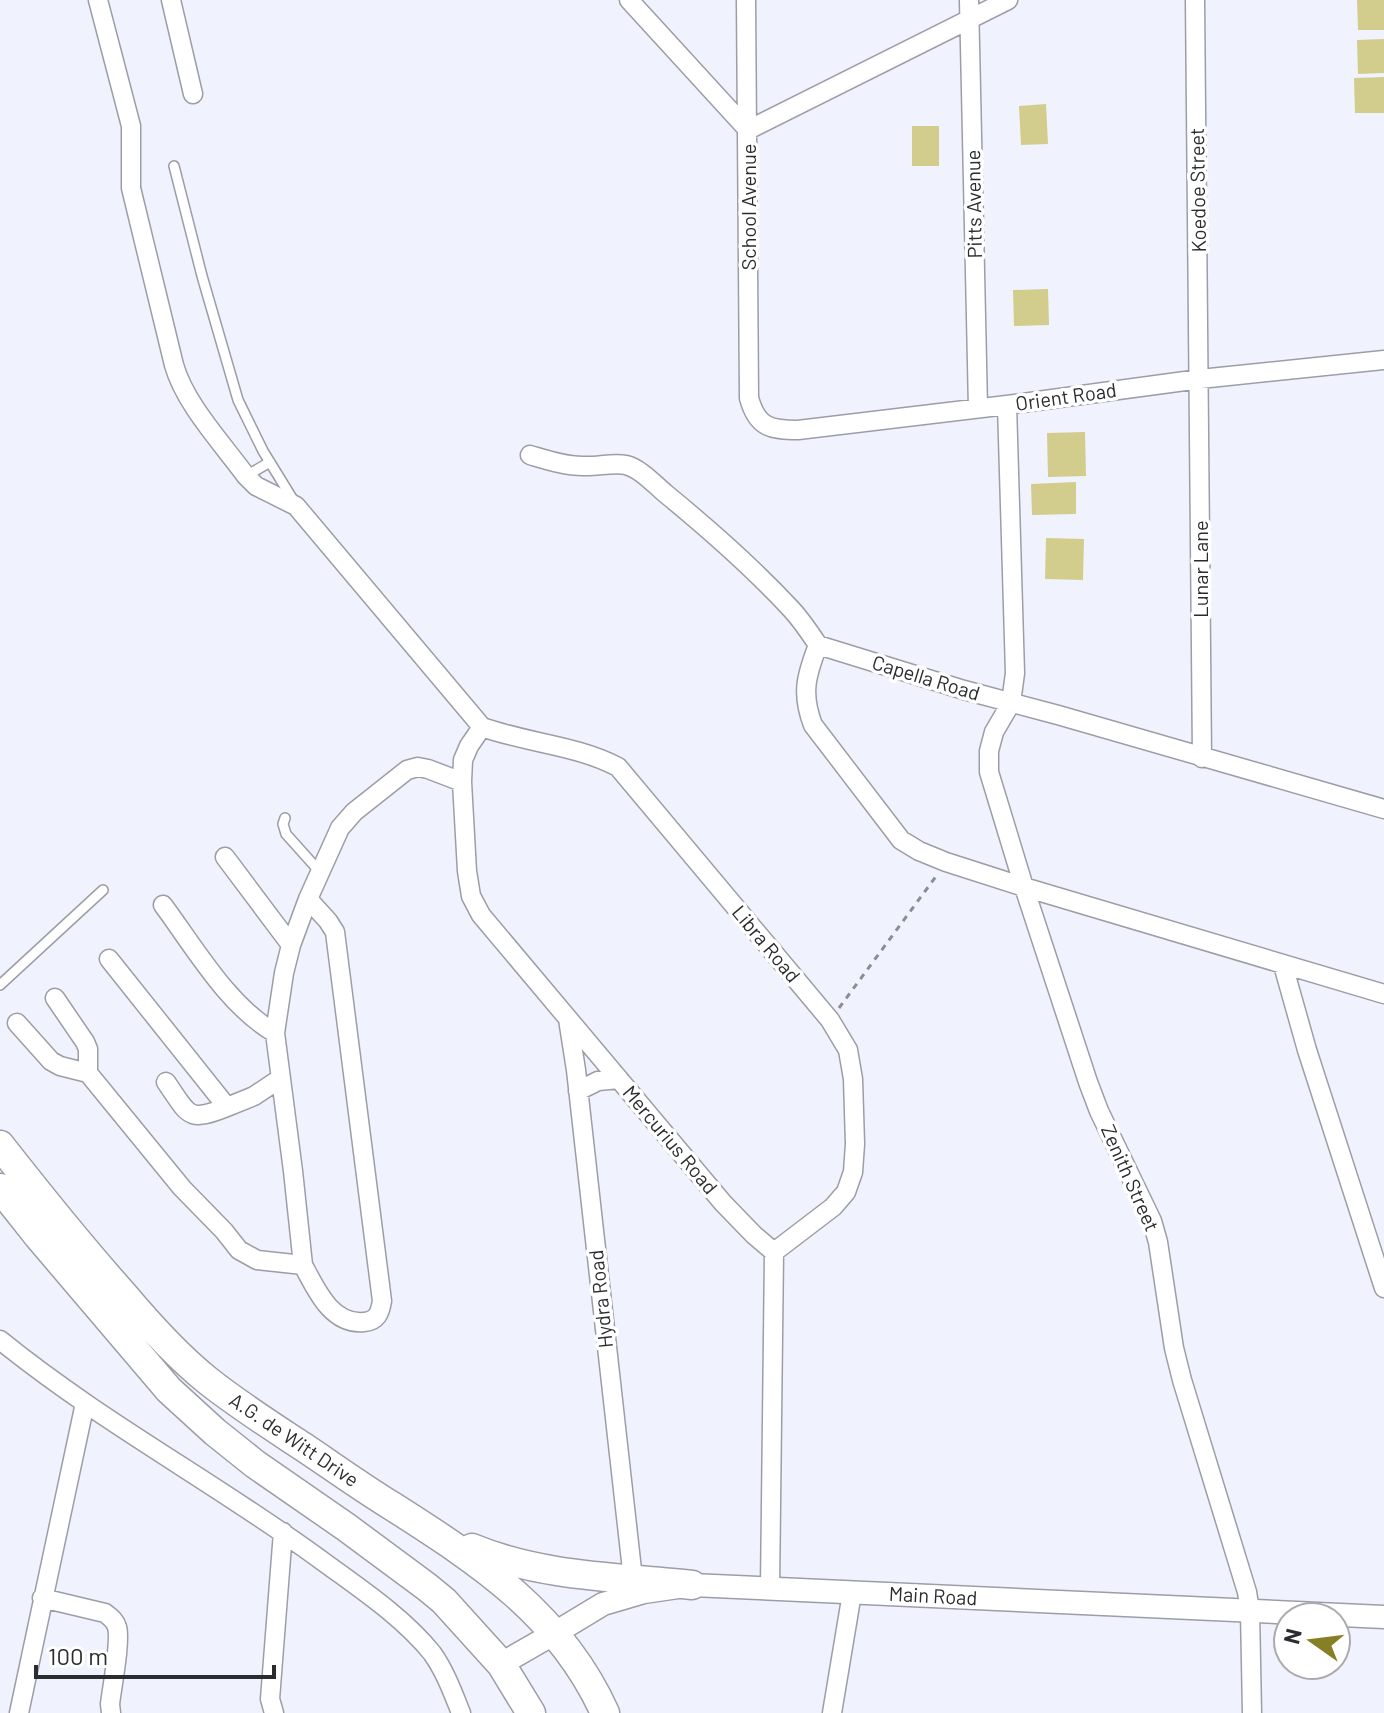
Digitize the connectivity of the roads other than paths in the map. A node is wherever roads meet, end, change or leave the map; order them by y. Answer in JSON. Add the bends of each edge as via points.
{"nodes":[{"id":1,"x":98,"y":0,"type":"edge"},
{"id":2,"x":171,"y":0,"type":"edge"},
{"id":3,"x":629,"y":0,"type":"edge"},
{"id":4,"x":746,"y":0,"type":"edge"},
{"id":5,"x":969,"y":0,"type":"edge"},
{"id":6,"x":1008,"y":0,"type":"edge"},
{"id":7,"x":1195,"y":0,"type":"edge"},
{"id":8,"x":970,"y":20,"type":"junction"},
{"id":9,"x":193,"y":94,"type":"dead end"},
{"id":10,"x":748,"y":130,"type":"junction"},
{"id":11,"x":174,"y":166,"type":"dead end"},
{"id":12,"x":1384,"y":360,"type":"edge"},
{"id":13,"x":1200,"y":379,"type":"junction"},
{"id":14,"x":1007,"y":405,"type":"junction"},
{"id":15,"x":978,"y":408,"type":"junction"},
{"id":16,"x":753,"y":414,"type":"joint"},
{"id":17,"x":530,"y":455,"type":"dead end"},
{"id":18,"x":270,"y":462,"type":"junction"},
{"id":19,"x":246,"y":476,"type":"junction"},
{"id":20,"x":296,"y":506,"type":"junction"},
{"id":21,"x":818,"y":645,"type":"junction"},
{"id":22,"x":1011,"y":703,"type":"junction"},
{"id":23,"x":482,"y":727,"type":"junction"},
{"id":24,"x":1202,"y":758,"type":"junction"},
{"id":25,"x":462,"y":782,"type":"junction"},
{"id":26,"x":1384,"y":809,"type":"edge"},
{"id":27,"x":285,"y":818,"type":"dead end"},
{"id":28,"x":225,"y":857,"type":"dead end"},
{"id":29,"x":321,"y":873,"type":"junction"},
{"id":30,"x":1024,"y":887,"type":"junction"},
{"id":31,"x":103,"y":890,"type":"dead end"},
{"id":32,"x":308,"y":899,"type":"junction"},
{"id":33,"x":163,"y":905,"type":"dead end"},
{"id":34,"x":291,"y":945,"type":"junction"},
{"id":35,"x":109,"y":959,"type":"dead end"},
{"id":36,"x":1283,"y":965,"type":"junction"},
{"id":37,"x":0,"y":985,"type":"edge"},
{"id":38,"x":1384,"y":994,"type":"edge"},
{"id":39,"x":55,"y":998,"type":"dead end"},
{"id":40,"x":568,"y":1019,"type":"junction"},
{"id":41,"x":17,"y":1023,"type":"dead end"},
{"id":42,"x":275,"y":1033,"type":"junction"},
{"id":43,"x":88,"y":1073,"type":"junction"},
{"id":44,"x":281,"y":1078,"type":"junction"},
{"id":45,"x":619,"y":1079,"type":"junction"},
{"id":46,"x":166,"y":1082,"type":"dead end"},
{"id":47,"x":578,"y":1091,"type":"junction"},
{"id":48,"x":227,"y":1107,"type":"junction"},
{"id":49,"x":0,"y":1145,"type":"edge"},
{"id":50,"x":0,"y":1188,"type":"edge"},
{"id":51,"x":48,"y":1227,"type":"junction"},
{"id":52,"x":774,"y":1252,"type":"junction"},
{"id":53,"x":303,"y":1265,"type":"junction"},
{"id":54,"x":89,"y":1277,"type":"junction"},
{"id":55,"x":1384,"y":1288,"type":"edge"},
{"id":56,"x":0,"y":1340,"type":"edge"},
{"id":57,"x":85,"y":1403,"type":"junction"},
{"id":58,"x":283,"y":1532,"type":"junction"},
{"id":59,"x":437,"y":1534,"type":"junction"},
{"id":60,"x":633,"y":1579,"type":"junction"},
{"id":61,"x":692,"y":1585,"type":"junction"},
{"id":62,"x":770,"y":1588,"type":"junction"},
{"id":63,"x":852,"y":1593,"type":"junction"},
{"id":64,"x":42,"y":1598,"type":"junction"},
{"id":65,"x":1250,"y":1611,"type":"junction"},
{"id":66,"x":1384,"y":1617,"type":"edge"},
{"id":67,"x":555,"y":1633,"type":"junction"},
{"id":68,"x":501,"y":1664,"type":"junction"},
{"id":69,"x":19,"y":1713,"type":"edge"},
{"id":70,"x":111,"y":1713,"type":"edge"},
{"id":71,"x":274,"y":1713,"type":"edge"},
{"id":72,"x":461,"y":1713,"type":"edge"},
{"id":73,"x":531,"y":1713,"type":"edge"},
{"id":74,"x":605,"y":1713,"type":"edge"},
{"id":75,"x":832,"y":1713,"type":"edge"},
{"id":76,"x":1252,"y":1713,"type":"edge"}],
"edges":[{"from":1,"to":19,"type":"street","via":[[131,126],[131,188],[178,378]]},
{"from":2,"to":9,"type":"street"},
{"from":3,"to":10,"type":"street"},
{"from":4,"to":10,"type":"street","name":"School Avenue"},
{"from":5,"to":8,"type":"street","name":"Pitts Avenue"},
{"from":6,"to":8,"type":"street"},
{"from":7,"to":13,"type":"street","name":"Koedoe Street"},
{"from":8,"to":10,"type":"street"},
{"from":8,"to":15,"type":"street","name":"Pitts Avenue"},
{"from":10,"to":16,"type":"street","name":"School Avenue"},
{"from":11,"to":18,"type":"lane","via":[[238,400]]},
{"from":12,"to":13,"type":"street","name":"Orient Road"},
{"from":13,"to":14,"type":"street","name":"Orient Road"},
{"from":13,"to":24,"type":"street","name":"Lunar Lane"},
{"from":14,"to":15,"type":"street","name":"Orient Road"},
{"from":14,"to":22,"type":"street","via":[[1015,627]]},
{"from":15,"to":16,"type":"street","name":"Orient Road","via":[[798,430],[779,430]]},
{"from":17,"to":21,"type":"street","via":[[568,465],[628,465],[638,471],[771,588]]},
{"from":18,"to":19,"type":"lane"},
{"from":18,"to":20,"type":"lane"},
{"from":19,"to":20,"type":"street"},
{"from":20,"to":23,"type":"street"},
{"from":21,"to":22,"type":"street","name":"Capella Road"},
{"from":21,"to":30,"type":"street","via":[[805,694],[813,725],[901,840],[946,862]]},
{"from":22,"to":24,"type":"street","name":"Capella Road"},
{"from":22,"to":30,"type":"street","name":"Zenith Street","via":[[994,732],[989,772]]},
{"from":23,"to":25,"type":"street","name":"Mercurius Road","via":[[463,760]]},
{"from":23,"to":52,"type":"street","name":"Libra Road","via":[[584,752],[618,767],[830,1020],[848,1050],[855,1144],[846,1192]]},
{"from":24,"to":26,"type":"street","name":"Capella Road"},
{"from":25,"to":29,"type":"street","via":[[428,769],[407,770],[340,828]]},
{"from":25,"to":40,"type":"street","name":"Mercurius Road","via":[[471,896]]},
{"from":27,"to":29,"type":"lane","via":[[286,834]]},
{"from":28,"to":34,"type":"street"},
{"from":29,"to":32,"type":"street"},
{"from":30,"to":36,"type":"street"},
{"from":30,"to":65,"type":"street","name":"Zenith Street","via":[[1099,1111],[1152,1221],[1182,1380]]},
{"from":31,"to":37,"type":"lane"},
{"from":32,"to":34,"type":"street"},
{"from":32,"to":53,"type":"street","via":[[335,932],[380,1314],[356,1323],[340,1317],[316,1291]]},
{"from":33,"to":42,"type":"street","via":[[238,1004]]},
{"from":34,"to":42,"type":"street"},
{"from":35,"to":48,"type":"street"},
{"from":36,"to":38,"type":"street"},
{"from":36,"to":55,"type":"street"},
{"from":39,"to":43,"type":"street","via":[[85,1042]]},
{"from":40,"to":45,"type":"street","name":"Mercurius Road"},
{"from":40,"to":47,"type":"street","name":"Hydra Road"},
{"from":41,"to":43,"type":"street","via":[[51,1061]]},
{"from":42,"to":44,"type":"street"},
{"from":43,"to":53,"type":"street","via":[[239,1250],[257,1260]]},
{"from":44,"to":48,"type":"street"},
{"from":44,"to":53,"type":"street"},
{"from":45,"to":47,"type":"street"},
{"from":45,"to":52,"type":"street","name":"Mercurius Road","via":[[723,1203]]},
{"from":46,"to":48,"type":"street","via":[[194,1116]]},
{"from":47,"to":60,"type":"street","name":"Hydra Road"},
{"from":49,"to":51,"type":"main road","name":"A.G. de Witt Drive"},
{"from":50,"to":51,"type":"main road","name":"A.G. de Witt Drive"},
{"from":51,"to":54,"type":"main road","name":"A.G. de Witt Drive"},
{"from":52,"to":62,"type":"street"},
{"from":54,"to":59,"type":"main road","name":"A.G. de Witt Drive","via":[[207,1380]]},
{"from":54,"to":68,"type":"main road","name":"A.G. de Witt Drive","via":[[169,1390],[255,1464],[444,1601]]},
{"from":56,"to":57,"type":"street"},
{"from":57,"to":58,"type":"street"},
{"from":57,"to":64,"type":"street"},
{"from":58,"to":71,"type":"street","via":[[270,1699]]},
{"from":58,"to":72,"type":"street","via":[[419,1639],[434,1657]]},
{"from":59,"to":60,"type":"main road","via":[[533,1568]]},
{"from":59,"to":67,"type":"main road","name":"A.G. de Witt Drive","via":[[526,1602]]},
{"from":60,"to":61,"type":"main road"},
{"from":61,"to":62,"type":"street","name":"Main Road"},
{"from":61,"to":67,"type":"street","name":"Main Road","via":[[620,1598]]},
{"from":62,"to":63,"type":"street","name":"Main Road"},
{"from":63,"to":65,"type":"street","name":"Main Road"},
{"from":63,"to":75,"type":"street"},
{"from":64,"to":69,"type":"street"},
{"from":64,"to":70,"type":"street","via":[[113,1618],[117,1639]]},
{"from":65,"to":66,"type":"street","name":"Main Road"},
{"from":65,"to":76,"type":"street","name":"Zenith Street"},
{"from":67,"to":68,"type":"street","name":"Main Road"},
{"from":67,"to":74,"type":"main road","name":"A.G. de Witt Drive"},
{"from":68,"to":73,"type":"main road","name":"A.G. de Witt Drive"}]}
